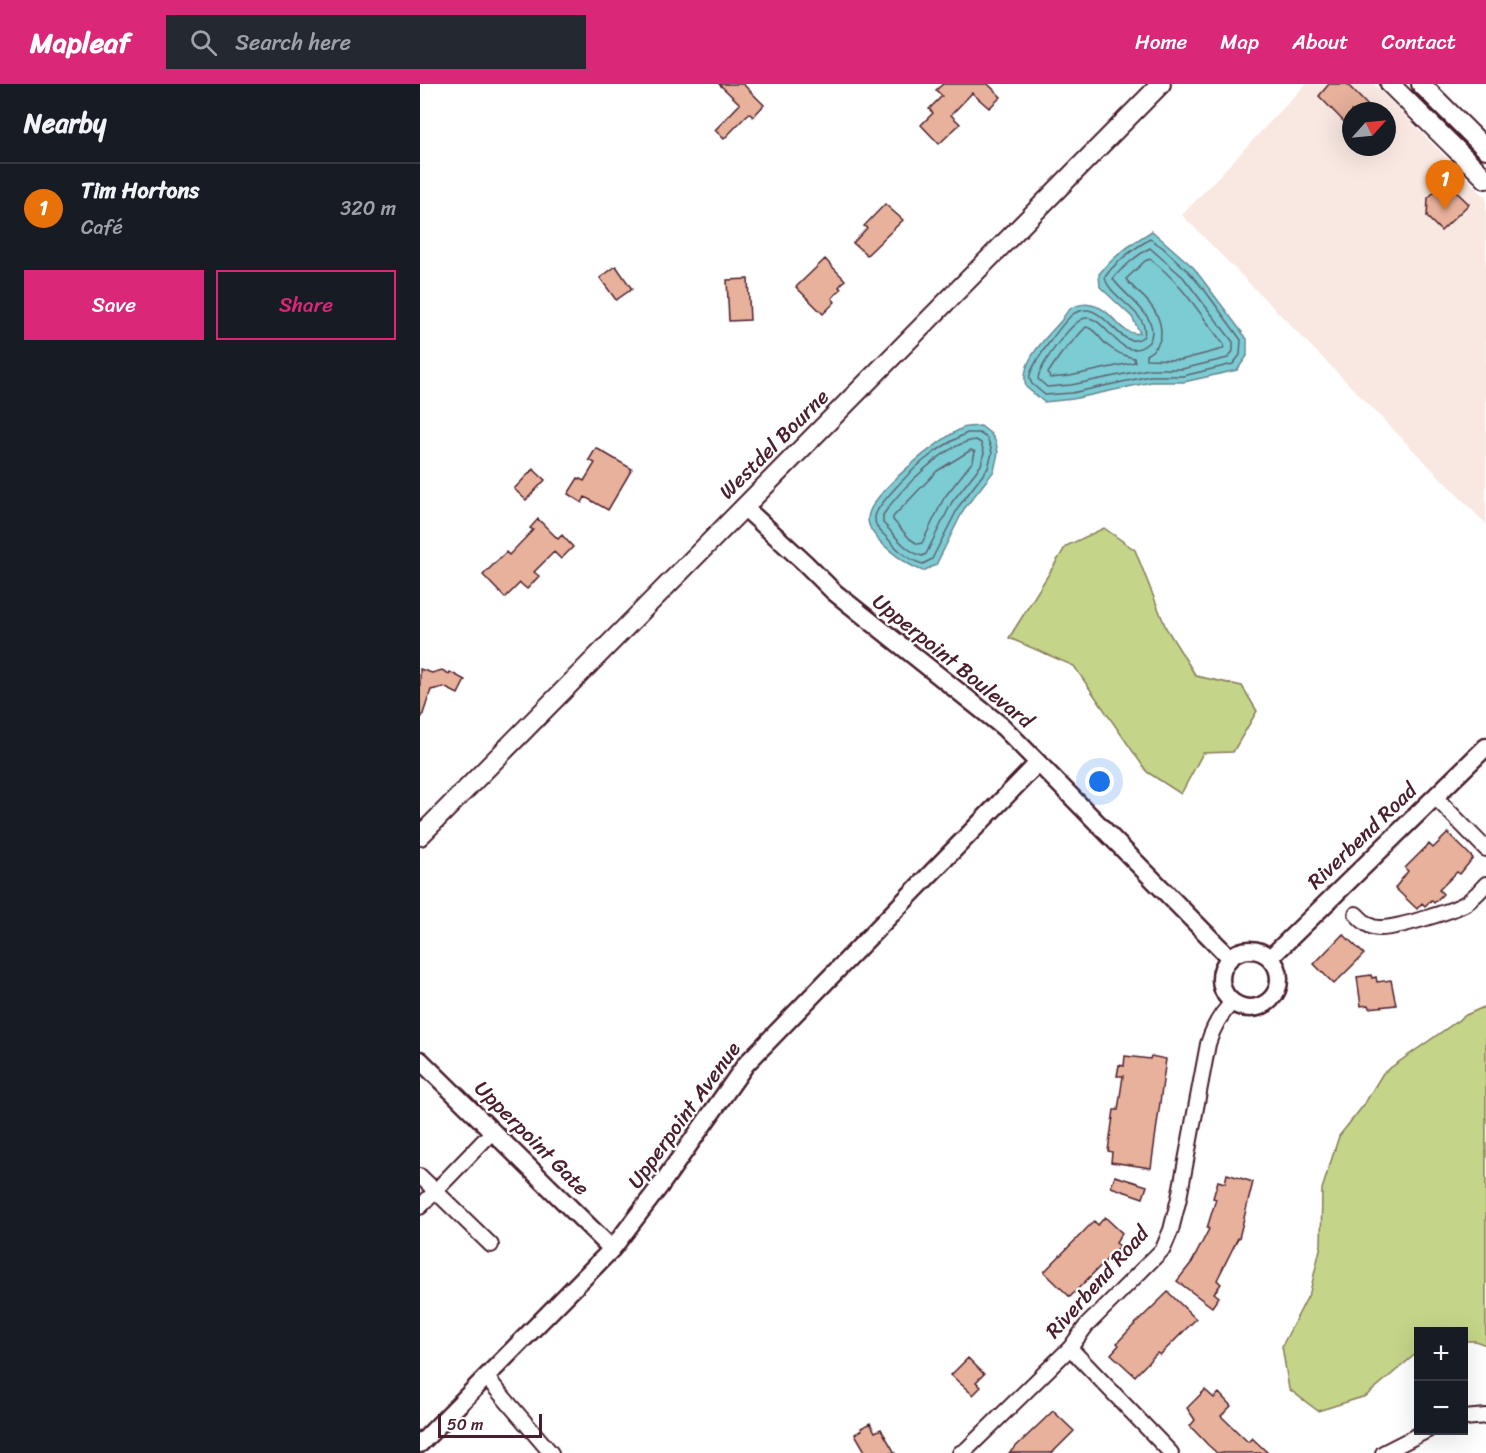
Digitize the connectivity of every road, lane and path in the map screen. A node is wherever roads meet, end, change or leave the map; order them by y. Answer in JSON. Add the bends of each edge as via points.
{"nodes":[{"id":1,"x":1161,"y":84,"type":"edge"},
{"id":2,"x":1390,"y":84,"type":"edge"},
{"id":3,"x":1421,"y":84,"type":"edge"},
{"id":4,"x":1486,"y":149,"type":"edge"},
{"id":5,"x":1486,"y":179,"type":"edge"},
{"id":6,"x":744,"y":507,"type":"junction"},
{"id":7,"x":1486,"y":747,"type":"edge"},
{"id":8,"x":1038,"y":763,"type":"junction"},
{"id":9,"x":1435,"y":797,"type":"junction"},
{"id":10,"x":420,"y":836,"type":"edge"},
{"id":11,"x":1486,"y":849,"type":"edge"},
{"id":12,"x":1486,"y":884,"type":"edge"},
{"id":13,"x":1356,"y":914,"type":"dead end"},
{"id":14,"x":1230,"y":958,"type":"junction"},
{"id":15,"x":1270,"y":958,"type":"junction"},
{"id":16,"x":1233,"y":1002,"type":"junction"},
{"id":17,"x":420,"y":1060,"type":"edge"},
{"id":18,"x":493,"y":1131,"type":"junction"},
{"id":19,"x":420,"y":1176,"type":"edge"},
{"id":20,"x":435,"y":1191,"type":"junction"},
{"id":21,"x":420,"y":1207,"type":"edge"},
{"id":22,"x":490,"y":1245,"type":"dead end"},
{"id":23,"x":612,"y":1249,"type":"junction"},
{"id":24,"x":1070,"y":1347,"type":"junction"},
{"id":25,"x":486,"y":1378,"type":"junction"},
{"id":26,"x":1486,"y":1416,"type":"edge"},
{"id":27,"x":1468,"y":1418,"type":"edge"},
{"id":28,"x":1420,"y":1435,"type":"edge"},
{"id":29,"x":420,"y":1444,"type":"edge"},
{"id":30,"x":551,"y":1453,"type":"edge"},
{"id":31,"x":960,"y":1453,"type":"edge"},
{"id":32,"x":1172,"y":1453,"type":"edge"},
{"id":33,"x":1383,"y":1453,"type":"edge"}],
"edges":[{"from":1,"to":6,"type":"main road","name":"Westdel Bourne"},
{"from":2,"to":5,"type":"main road"},
{"from":3,"to":4,"type":"main road"},
{"from":6,"to":8,"type":"street","name":"Upperpoint Boulevard","via":[[834,592],[1003,727]]},
{"from":6,"to":10,"type":"main road","name":"Westdel Bourne"},
{"from":7,"to":9,"type":"street","name":"Riverbend Road"},
{"from":8,"to":14,"type":"street","name":"Upperpoint Boulevard"},
{"from":8,"to":23,"type":"street","name":"Upperpoint Avenue","via":[[746,1064]]},
{"from":9,"to":11,"type":"street"},
{"from":9,"to":15,"type":"street","name":"Riverbend Road"},
{"from":12,"to":13,"type":"street","via":[[1455,909],[1397,925],[1374,927]]},
{"from":14,"to":15,"type":"street","via":[[1252,950]]},
{"from":14,"to":16,"type":"street","via":[[1221,980]]},
{"from":15,"to":16,"type":"street","via":[[1279,975],[1274,996],[1252,1008]]},
{"from":16,"to":24,"type":"street","name":"Riverbend Road","via":[[1219,1017],[1208,1044],[1179,1198],[1163,1249]]},
{"from":17,"to":18,"type":"street","name":"Upperpoint Gate"},
{"from":18,"to":20,"type":"street"},
{"from":18,"to":23,"type":"street","name":"Upperpoint Gate"},
{"from":19,"to":20,"type":"street"},
{"from":20,"to":21,"type":"street"},
{"from":20,"to":22,"type":"street"},
{"from":23,"to":25,"type":"street","name":"Upperpoint Avenue"},
{"from":24,"to":31,"type":"street","name":"Riverbend Road"},
{"from":24,"to":32,"type":"street"},
{"from":25,"to":29,"type":"street","name":"Upperpoint Avenue"},
{"from":25,"to":30,"type":"street"},
{"from":26,"to":27,"type":"street"},
{"from":28,"to":33,"type":"street"}]}
